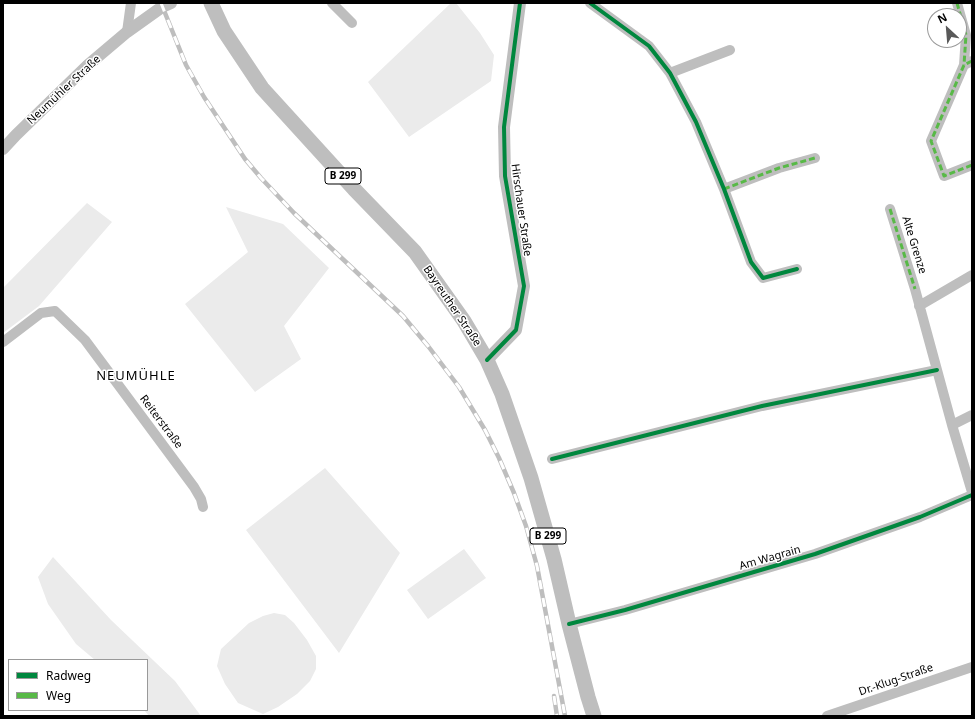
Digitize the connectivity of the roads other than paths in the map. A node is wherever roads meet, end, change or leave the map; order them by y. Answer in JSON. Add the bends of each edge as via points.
{"nodes":[{"id":1,"x":131,"y":3,"type":"edge"},
{"id":2,"x":171,"y":3,"type":"edge"},
{"id":3,"x":211,"y":3,"type":"edge"},
{"id":4,"x":332,"y":3,"type":"edge"},
{"id":5,"x":520,"y":3,"type":"edge"},
{"id":6,"x":590,"y":3,"type":"edge"},
{"id":7,"x":957,"y":3,"type":"edge"},
{"id":8,"x":352,"y":23,"type":"dead end"},
{"id":9,"x":127,"y":32,"type":"junction"},
{"id":10,"x":730,"y":50,"type":"dead end"},
{"id":11,"x":968,"y":63,"type":"edge"},
{"id":12,"x":670,"y":73,"type":"junction"},
{"id":13,"x":3,"y":149,"type":"edge"},
{"id":14,"x":815,"y":158,"type":"dead end"},
{"id":15,"x":972,"y":165,"type":"edge"},
{"id":16,"x":724,"y":189,"type":"junction"},
{"id":17,"x":890,"y":209,"type":"dead end"},
{"id":18,"x":797,"y":268,"type":"dead end"},
{"id":19,"x":972,"y":275,"type":"edge"},
{"id":20,"x":919,"y":306,"type":"junction"},
{"id":21,"x":3,"y":342,"type":"edge"},
{"id":22,"x":487,"y":360,"type":"junction"},
{"id":23,"x":937,"y":370,"type":"junction"},
{"id":24,"x":972,"y":415,"type":"edge"},
{"id":25,"x":952,"y":425,"type":"junction"},
{"id":26,"x":552,"y":459,"type":"dead end"},
{"id":27,"x":972,"y":492,"type":"edge"},
{"id":28,"x":972,"y":495,"type":"edge"},
{"id":29,"x":203,"y":507,"type":"dead end"},
{"id":30,"x":569,"y":624,"type":"junction"},
{"id":31,"x":972,"y":667,"type":"edge"},
{"id":32,"x":594,"y":716,"type":"edge"},
{"id":33,"x":828,"y":716,"type":"edge"}],
"edges":[{"from":1,"to":9,"type":"street"},
{"from":2,"to":9,"type":"street","name":"Neumühler Straße"},
{"from":3,"to":22,"type":"main road","name":"Bayreuther Straße","number":"B 299","via":[[224,31],[262,88],[415,252],[464,321]]},
{"from":4,"to":8,"type":"street"},
{"from":5,"to":22,"type":"street","name":"Hirschauer Straße","via":[[504,127],[505,176],[524,286],[516,330]]},
{"from":6,"to":12,"type":"street","via":[[649,46]]},
{"from":7,"to":11,"type":"street","via":[[966,35]]},
{"from":9,"to":13,"type":"street","name":"Neumühler Straße","via":[[88,65]]},
{"from":10,"to":12,"type":"street"},
{"from":11,"to":15,"type":"street","via":[[931,141],[944,176]]},
{"from":12,"to":16,"type":"street","via":[[696,122]]},
{"from":14,"to":16,"type":"street","via":[[779,168]]},
{"from":16,"to":18,"type":"street","via":[[751,262],[763,278]]},
{"from":17,"to":20,"type":"street","name":"Alte Grenze"},
{"from":19,"to":20,"type":"street"},
{"from":20,"to":23,"type":"street"},
{"from":21,"to":29,"type":"street","name":"Reiterstraße","via":[[41,313],[55,311],[84,340],[194,487]]},
{"from":22,"to":30,"type":"main road","name":"Bayreuther Straße","number":"B 299","via":[[502,394],[531,478],[554,558]]},
{"from":23,"to":25,"type":"street"},
{"from":23,"to":26,"type":"street","via":[[762,406]]},
{"from":24,"to":25,"type":"street"},
{"from":25,"to":27,"type":"street"},
{"from":28,"to":30,"type":"street","name":"Am Wagrain","via":[[920,517],[815,554]]},
{"from":30,"to":32,"type":"main road","name":"Bayreuther Straße","number":"B 299"},
{"from":31,"to":33,"type":"street","name":"Dr.-Klug-Straße"}]}
